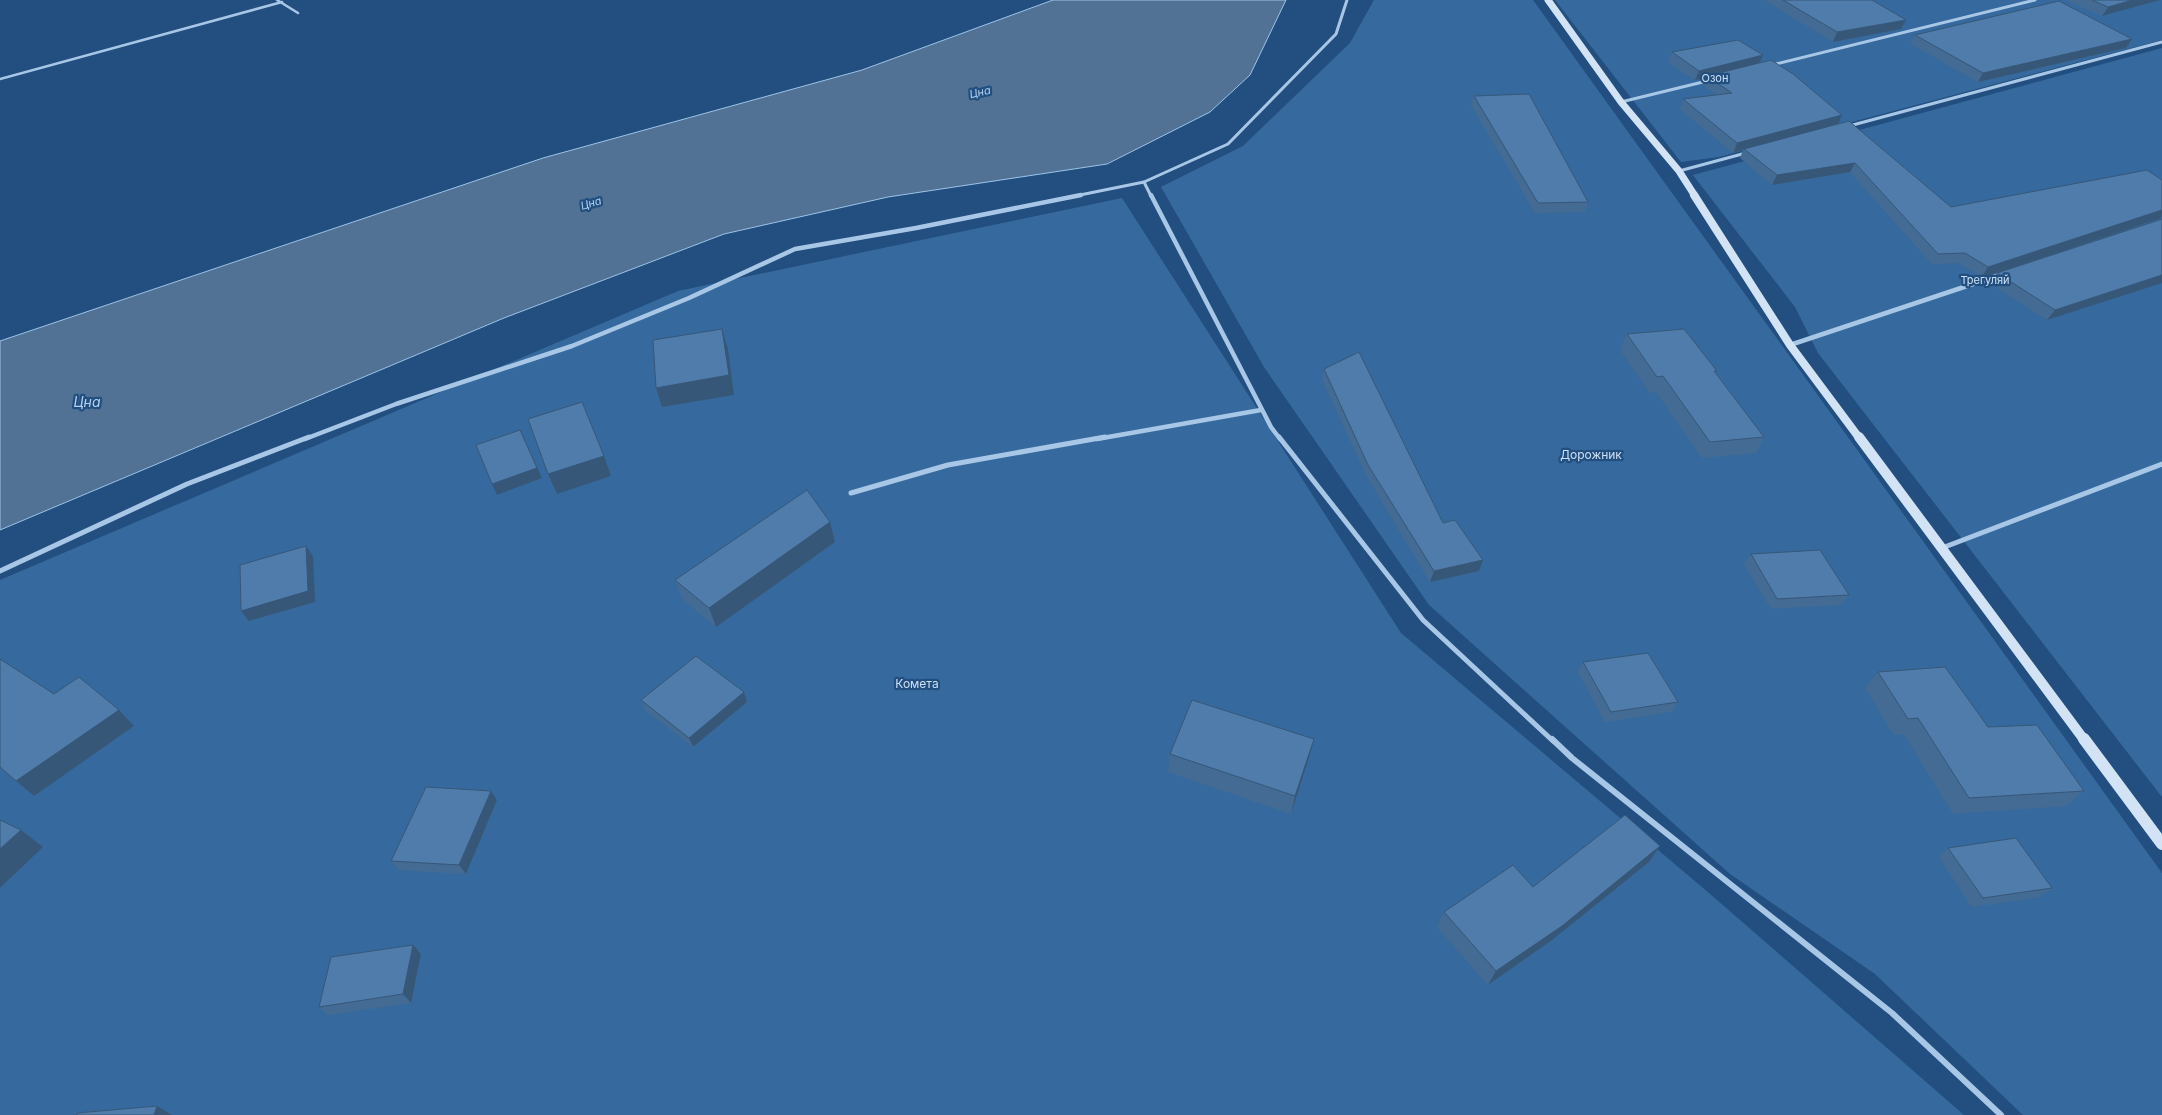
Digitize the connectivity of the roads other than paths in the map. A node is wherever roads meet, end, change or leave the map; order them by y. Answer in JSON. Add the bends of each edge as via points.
{"nodes":[{"id":1,"x":277,"y":0,"type":"edge"},
{"id":2,"x":1347,"y":0,"type":"edge"},
{"id":3,"x":1548,"y":0,"type":"edge"},
{"id":4,"x":2035,"y":0,"type":"edge"},
{"id":5,"x":282,"y":2,"type":"junction"},
{"id":6,"x":298,"y":13,"type":"dead end"},
{"id":7,"x":2162,"y":42,"type":"edge"},
{"id":8,"x":1765,"y":66,"type":"edge"},
{"id":9,"x":1717,"y":78,"type":"edge"},
{"id":10,"x":0,"y":79,"type":"edge"},
{"id":11,"x":1621,"y":102,"type":"junction"},
{"id":12,"x":1843,"y":127,"type":"edge"},
{"id":13,"x":1747,"y":153,"type":"edge"},
{"id":14,"x":1679,"y":171,"type":"junction"},
{"id":15,"x":1144,"y":182,"type":"junction"},
{"id":16,"x":2004,"y":274,"type":"edge"},
{"id":17,"x":1790,"y":345,"type":"junction"},
{"id":18,"x":1261,"y":410,"type":"junction"},
{"id":19,"x":2162,"y":464,"type":"edge"},
{"id":20,"x":851,"y":494,"type":"dead end"},
{"id":21,"x":1941,"y":549,"type":"junction"},
{"id":22,"x":0,"y":570,"type":"edge"},
{"id":23,"x":2162,"y":844,"type":"edge"},
{"id":24,"x":2000,"y":1115,"type":"edge"}],
"edges":[{"from":1,"to":5,"type":"lane"},
{"from":2,"to":15,"type":"street","via":[[1336,34],[1228,144]]},
{"from":3,"to":11,"type":"street"},
{"from":4,"to":8,"type":"street"},
{"from":5,"to":6,"type":"lane"},
{"from":5,"to":10,"type":"lane"},
{"from":7,"to":12,"type":"street"},
{"from":9,"to":11,"type":"street"},
{"from":11,"to":14,"type":"street"},
{"from":13,"to":14,"type":"street"},
{"from":14,"to":17,"type":"street"},
{"from":15,"to":18,"type":"street"},
{"from":15,"to":22,"type":"street","via":[[795,249],[689,298],[572,346],[396,404],[187,484]]},
{"from":16,"to":17,"type":"street"},
{"from":17,"to":21,"type":"street"},
{"from":18,"to":20,"type":"street","via":[[948,465]]},
{"from":18,"to":24,"type":"street","via":[[1423,620],[1572,758],[1892,1013]]},
{"from":19,"to":21,"type":"street"},
{"from":21,"to":23,"type":"street"}]}
